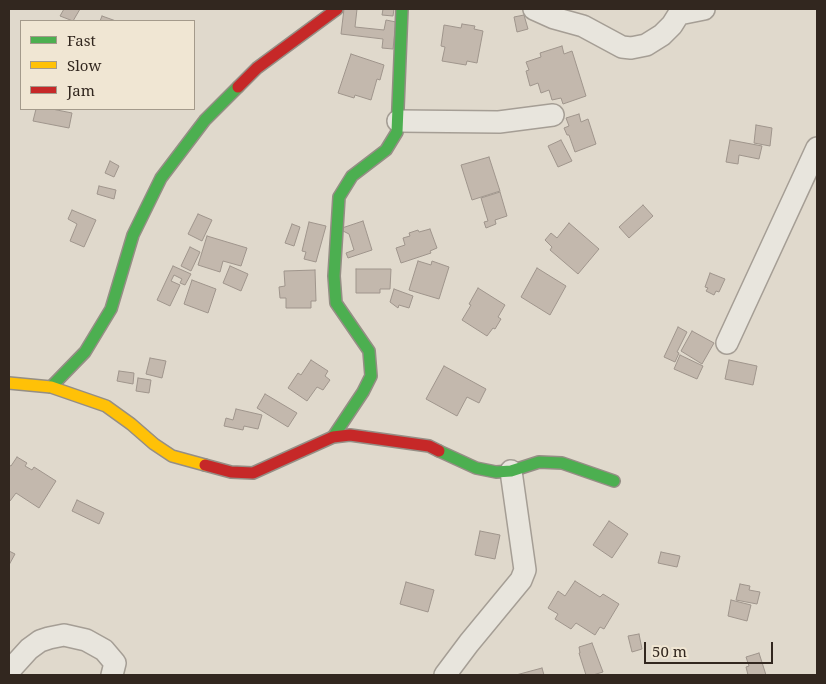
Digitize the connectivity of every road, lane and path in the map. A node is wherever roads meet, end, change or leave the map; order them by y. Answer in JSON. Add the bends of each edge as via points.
{"nodes":[{"id":1,"x":337,"y":9,"type":"edge"},
{"id":2,"x":402,"y":9,"type":"edge"},
{"id":3,"x":534,"y":9,"type":"edge"},
{"id":4,"x":704,"y":9,"type":"edge"},
{"id":5,"x":681,"y":11,"type":"edge"},
{"id":6,"x":553,"y":115,"type":"dead end"},
{"id":7,"x":398,"y":121,"type":"junction"},
{"id":8,"x":817,"y":148,"type":"edge"},
{"id":9,"x":727,"y":343,"type":"dead end"},
{"id":10,"x":9,"y":383,"type":"edge"},
{"id":11,"x":51,"y":387,"type":"junction"},
{"id":12,"x":332,"y":437,"type":"junction"},
{"id":13,"x":511,"y":471,"type":"junction"},
{"id":14,"x":614,"y":481,"type":"dead end"},
{"id":15,"x":9,"y":671,"type":"edge"},
{"id":16,"x":112,"y":675,"type":"edge"},
{"id":17,"x":446,"y":675,"type":"edge"}],
"edges":[{"from":1,"to":11,"type":"street","via":[[257,68],[205,120],[161,178],[132,234],[111,309],[85,352]]},
{"from":2,"to":7,"type":"street"},
{"from":3,"to":5,"type":"street","via":[[583,26],[622,47],[631,48],[655,40],[672,25]]},
{"from":4,"to":5,"type":"street"},
{"from":6,"to":7,"type":"street","via":[[499,122]]},
{"from":7,"to":12,"type":"street","via":[[397,132],[390,145],[352,176],[339,197],[334,276],[336,303],[369,351],[372,363],[371,376],[363,392]]},
{"from":8,"to":9,"type":"street"},
{"from":10,"to":11,"type":"street"},
{"from":11,"to":12,"type":"street","via":[[106,406],[172,456],[231,472],[252,473]]},
{"from":12,"to":13,"type":"street","via":[[350,435],[429,446],[476,468]]},
{"from":13,"to":14,"type":"street","via":[[539,462],[562,463]]},
{"from":13,"to":17,"type":"street","via":[[526,570]]},
{"from":15,"to":16,"type":"street","via":[[40,641],[64,635],[86,640],[104,650],[115,663]]}]}
